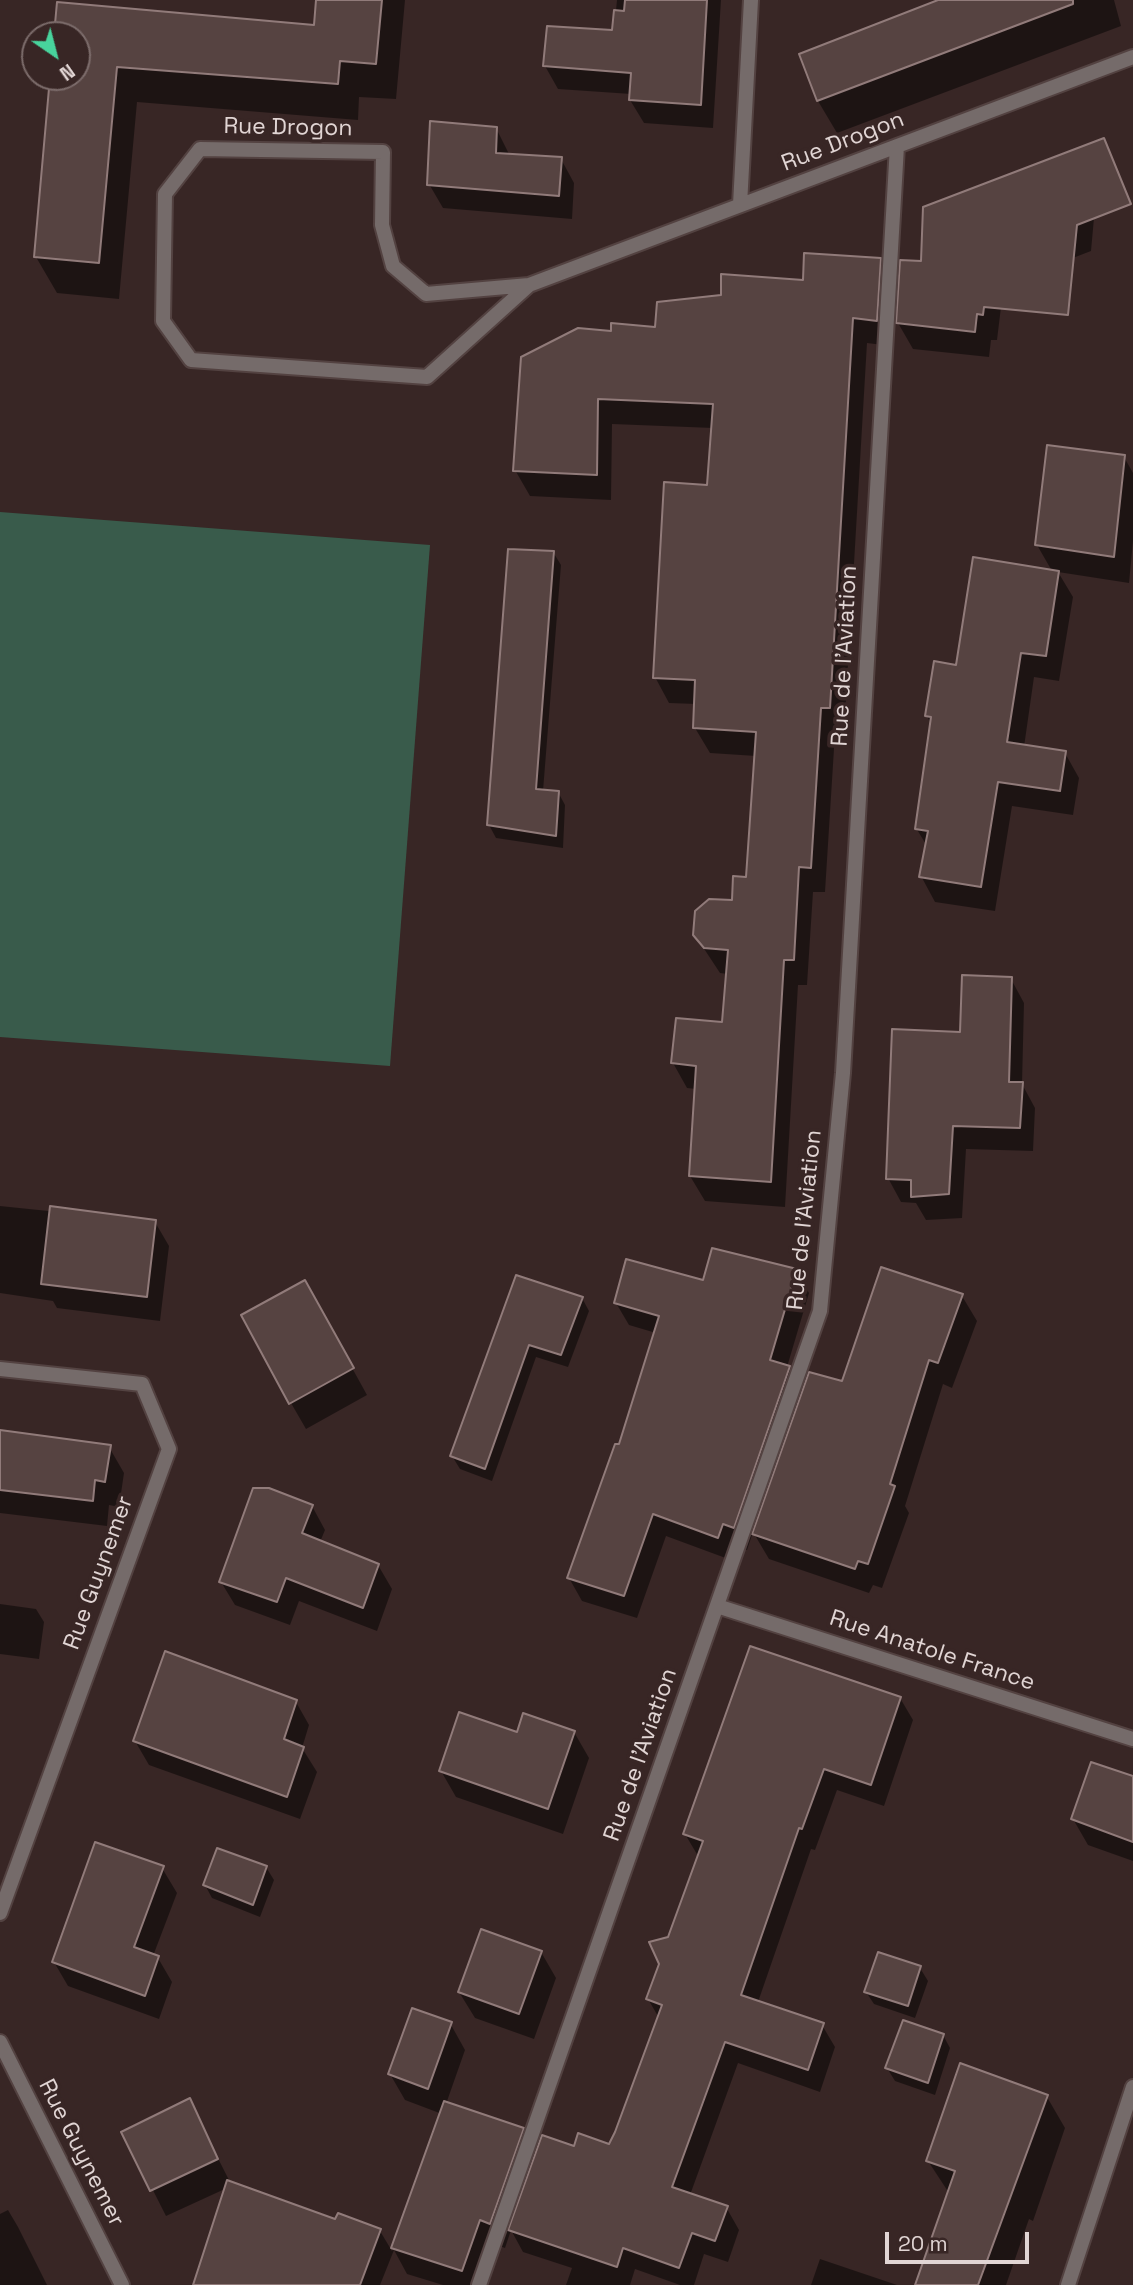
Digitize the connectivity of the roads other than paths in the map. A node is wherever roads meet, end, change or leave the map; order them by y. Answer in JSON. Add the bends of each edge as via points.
{"nodes":[{"id":1,"x":751,"y":0,"type":"edge"},
{"id":2,"x":1133,"y":57,"type":"edge"},
{"id":3,"x":897,"y":146,"type":"junction"},
{"id":4,"x":740,"y":205,"type":"junction"},
{"id":5,"x":529,"y":285,"type":"junction"},
{"id":6,"x":0,"y":1369,"type":"edge"},
{"id":7,"x":717,"y":1606,"type":"junction"},
{"id":8,"x":1133,"y":1739,"type":"edge"},
{"id":9,"x":0,"y":1913,"type":"edge"},
{"id":10,"x":0,"y":2042,"type":"edge"},
{"id":11,"x":1133,"y":2087,"type":"edge"},
{"id":12,"x":122,"y":2285,"type":"edge"},
{"id":13,"x":479,"y":2285,"type":"edge"},
{"id":14,"x":1068,"y":2285,"type":"edge"}],
"edges":[{"from":1,"to":4,"type":"street"},
{"from":2,"to":3,"type":"street","name":"Rue Drogon"},
{"from":3,"to":4,"type":"street","name":"Rue Drogon"},
{"from":3,"to":7,"type":"street","name":"Rue de l'Aviation","via":[[844,1073],[820,1311]]},
{"from":4,"to":5,"type":"street","name":"Rue Drogon"},
{"from":5,"to":5,"type":"street","name":"Rue Drogon","via":[[426,294],[393,266],[382,225],[383,152],[201,149],[166,194],[163,321],[191,359],[426,377]]},
{"from":6,"to":9,"type":"street","name":"Rue Guynemer","via":[[142,1384],[169,1449]]},
{"from":7,"to":8,"type":"street","name":"Rue Anatole France"},
{"from":7,"to":13,"type":"street","name":"Rue de l'Aviation"},
{"from":10,"to":12,"type":"street","name":"Rue Guynemer"},
{"from":11,"to":14,"type":"street"}]}
